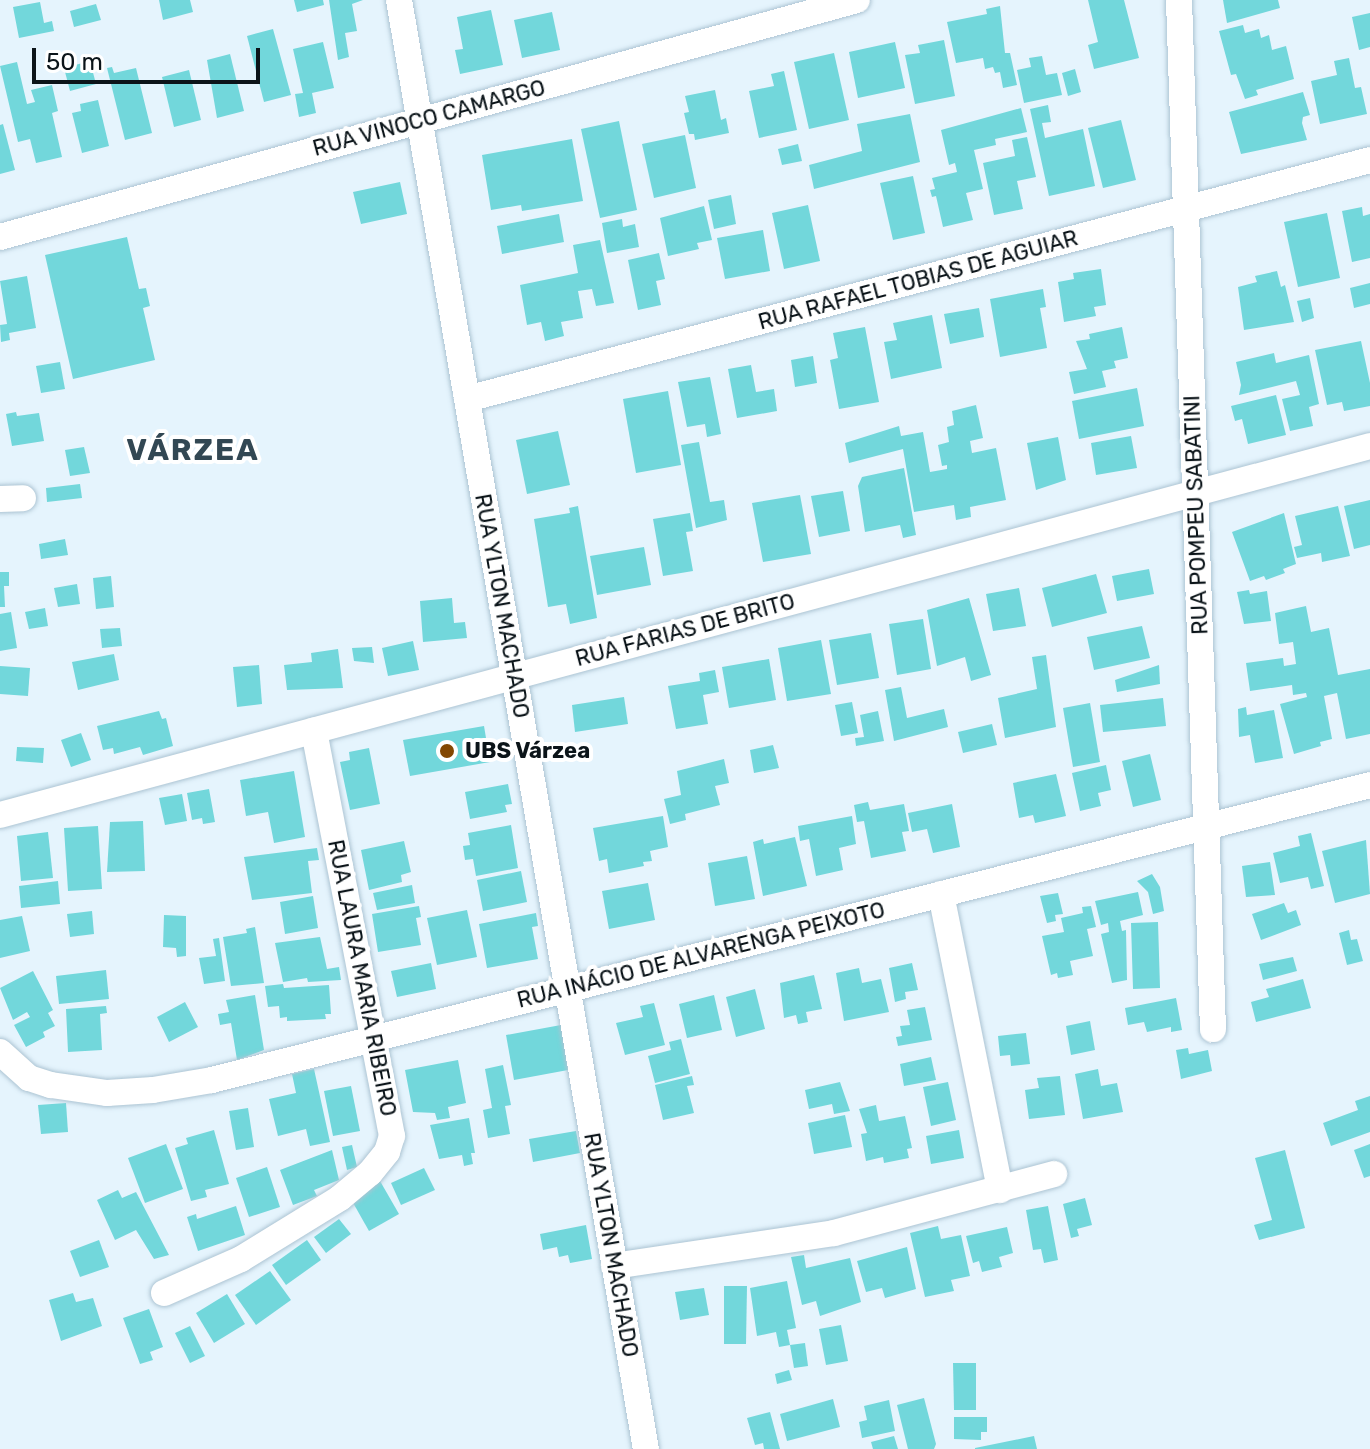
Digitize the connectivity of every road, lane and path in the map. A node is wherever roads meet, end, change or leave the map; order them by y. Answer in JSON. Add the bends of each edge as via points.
{"nodes":[{"id":1,"x":399,"y":0,"type":"edge"},
{"id":2,"x":857,"y":0,"type":"edge"},
{"id":3,"x":1179,"y":0,"type":"edge"},
{"id":4,"x":419,"y":121,"type":"junction"},
{"id":5,"x":1370,"y":160,"type":"edge"},
{"id":6,"x":1186,"y":209,"type":"junction"},
{"id":7,"x":0,"y":237,"type":"edge"},
{"id":8,"x":467,"y":399,"type":"junction"},
{"id":9,"x":1370,"y":446,"type":"edge"},
{"id":10,"x":1195,"y":493,"type":"junction"},
{"id":11,"x":514,"y":676,"type":"junction"},
{"id":12,"x":314,"y":730,"type":"junction"},
{"id":13,"x":1370,"y":785,"type":"edge"},
{"id":14,"x":0,"y":815,"type":"edge"},
{"id":15,"x":1205,"y":827,"type":"junction"},
{"id":16,"x":941,"y":894,"type":"junction"},
{"id":17,"x":567,"y":989,"type":"junction"},
{"id":18,"x":1213,"y":1029,"type":"dead end"},
{"id":19,"x":375,"y":1038,"type":"junction"},
{"id":20,"x":0,"y":1052,"type":"edge"},
{"id":21,"x":1054,"y":1174,"type":"dead end"},
{"id":22,"x":1000,"y":1190,"type":"junction"},
{"id":23,"x":614,"y":1266,"type":"junction"},
{"id":24,"x":164,"y":1293,"type":"dead end"},
{"id":25,"x":646,"y":1449,"type":"edge"}],
"edges":[{"from":1,"to":4,"type":"street","name":"RUA YLTON MACHADO"},
{"from":2,"to":4,"type":"street","name":"RUA VINOCO CAMARGO"},
{"from":3,"to":6,"type":"street","name":"RUA POMPEU SABATINI"},
{"from":4,"to":7,"type":"street","name":"RUA VINOCO CAMARGO"},
{"from":4,"to":8,"type":"street","name":"RUA YLTON MACHADO"},
{"from":5,"to":6,"type":"street","name":"RUA RAFAEL TOBIAS DE AGUIAR"},
{"from":6,"to":8,"type":"street","name":"RUA RAFAEL TOBIAS DE AGUIAR"},
{"from":6,"to":10,"type":"street","name":"RUA POMPEU SABATINI"},
{"from":8,"to":11,"type":"street","name":"RUA YLTON MACHADO"},
{"from":9,"to":10,"type":"street","name":"RUA FARIAS DE BRITO"},
{"from":10,"to":11,"type":"street","name":"RUA FARIAS DE BRITO"},
{"from":10,"to":15,"type":"street","name":"RUA POMPEU SABATINI"},
{"from":11,"to":12,"type":"street","name":"RUA FARIAS DE BRITO"},
{"from":11,"to":17,"type":"street","name":"RUA YLTON MACHADO"},
{"from":12,"to":14,"type":"street","name":"RUA FARIAS DE BRITO"},
{"from":12,"to":19,"type":"street","name":"RUA LAURA MARIA RIBEIRO"},
{"from":13,"to":15,"type":"street","name":"RUA INÁCIO DE ALVARENGA PEIXOTO"},
{"from":15,"to":16,"type":"street","name":"RUA INÁCIO DE ALVARENGA PEIXOTO"},
{"from":15,"to":18,"type":"street","name":"RUA POMPEU SABATINI"},
{"from":16,"to":17,"type":"street","name":"RUA INÁCIO DE ALVARENGA PEIXOTO"},
{"from":16,"to":22,"type":"street"},
{"from":17,"to":19,"type":"street","name":"RUA INÁCIO DE ALVARENGA PEIXOTO"},
{"from":17,"to":23,"type":"street","name":"RUA YLTON MACHADO"},
{"from":19,"to":20,"type":"street","name":"RUA INÁCIO DE ALVARENGA PEIXOTO","via":[[212,1080],[107,1093],[29,1078]]},
{"from":19,"to":24,"type":"street","name":"RUA LAURA MARIA RIBEIRO","via":[[392,1136],[370,1173],[290,1232]]},
{"from":21,"to":22,"type":"street"},
{"from":22,"to":23,"type":"street","via":[[834,1233]]},
{"from":23,"to":25,"type":"street","name":"RUA YLTON MACHADO"}]}
